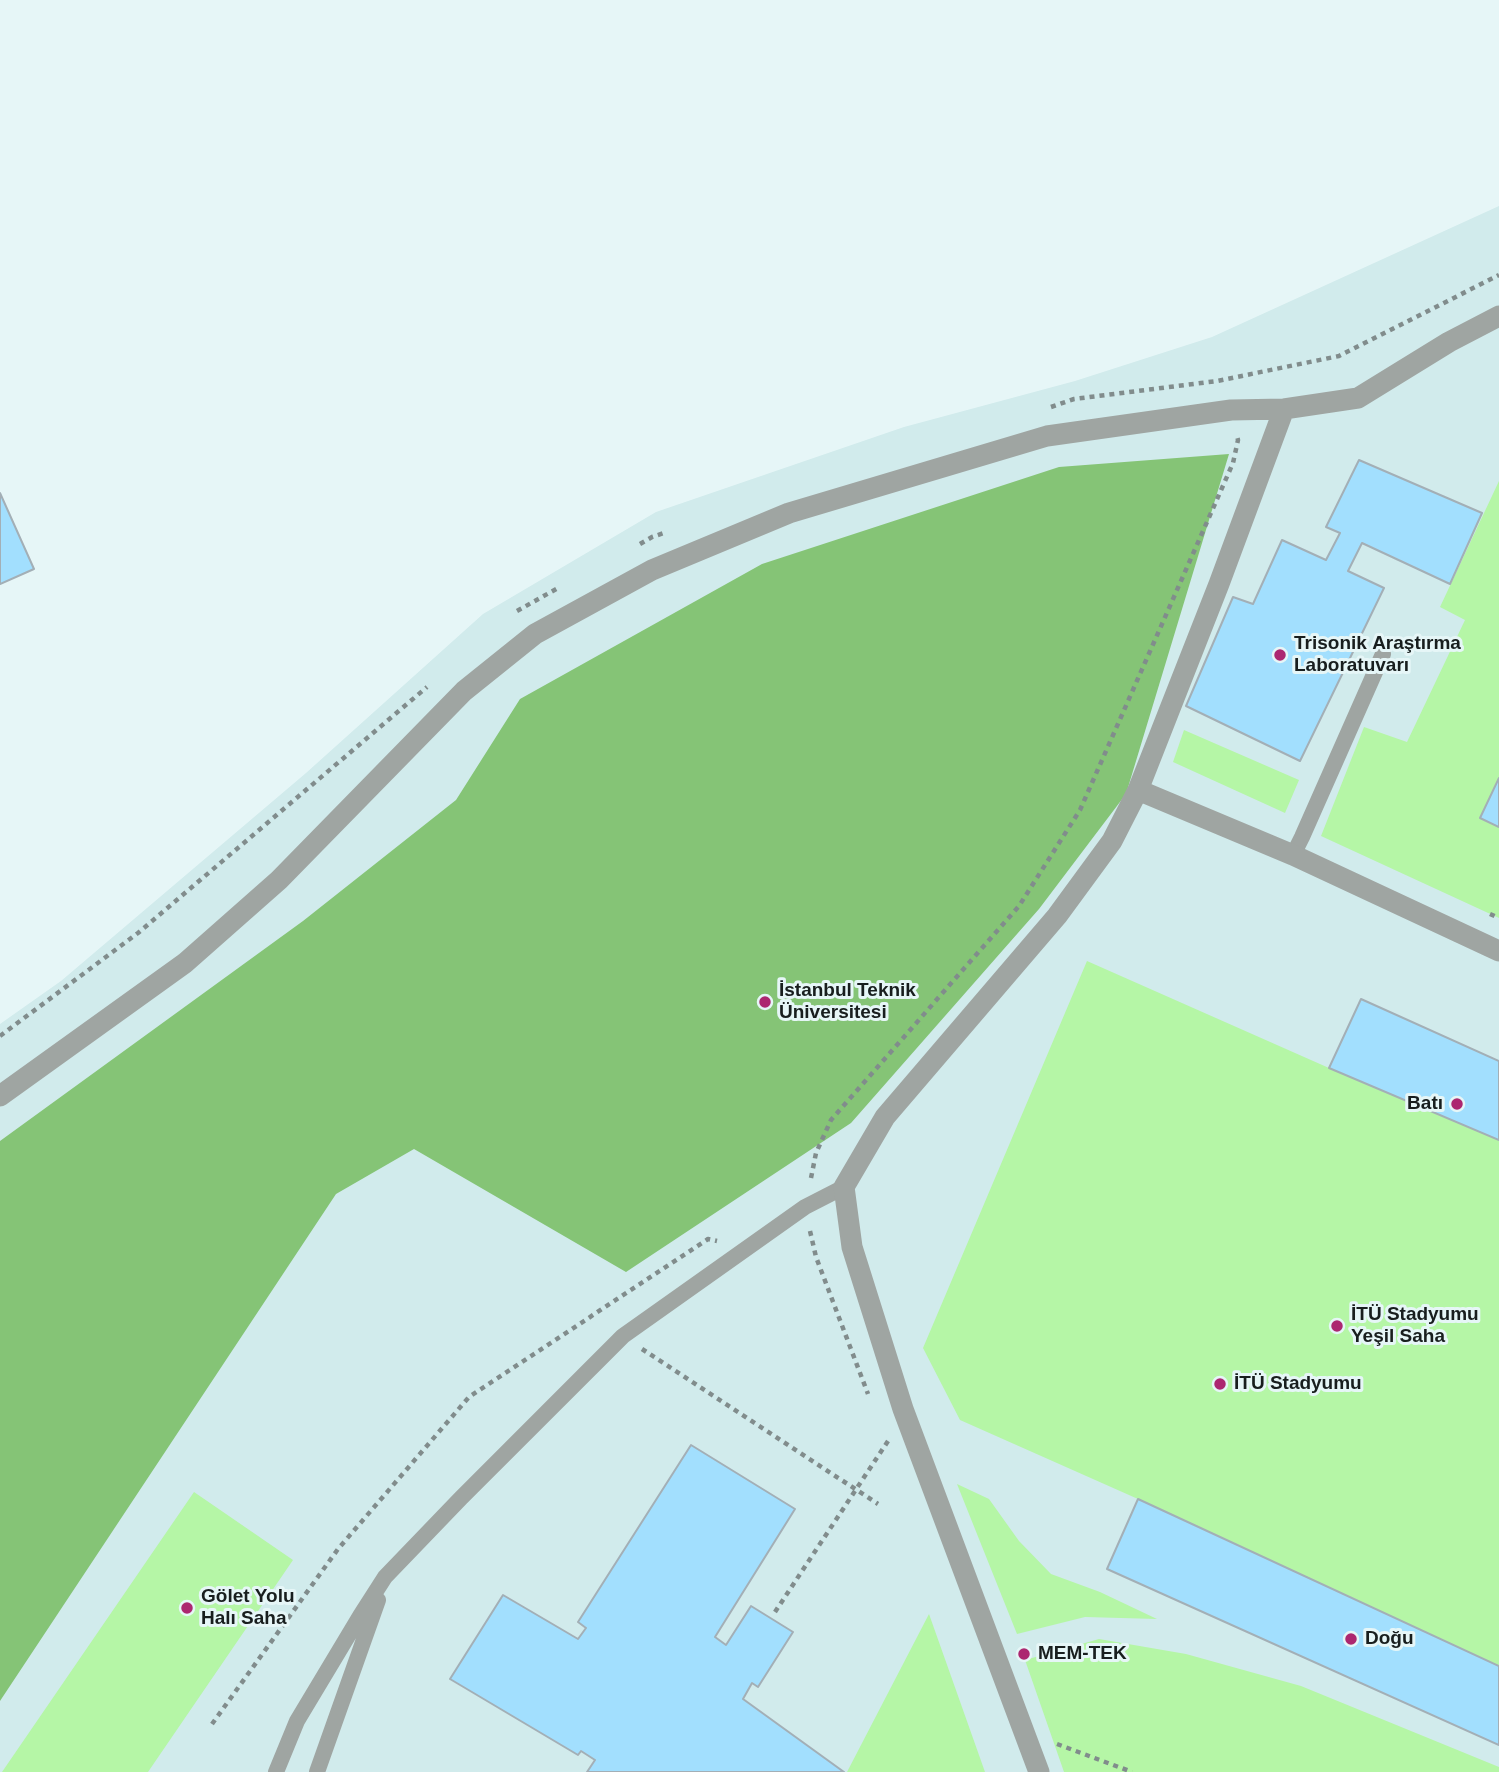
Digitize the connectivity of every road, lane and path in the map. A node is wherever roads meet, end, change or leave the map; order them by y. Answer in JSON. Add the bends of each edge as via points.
{"nodes":[{"id":1,"x":1499,"y":275,"type":"edge"},
{"id":2,"x":1499,"y":316,"type":"edge"},
{"id":3,"x":1284,"y":409,"type":"junction"},
{"id":4,"x":1231,"y":410,"type":"junction"},
{"id":5,"x":1383,"y":654,"type":"dead end"},
{"id":6,"x":1138,"y":790,"type":"junction"},
{"id":7,"x":1293,"y":855,"type":"junction"},
{"id":8,"x":1499,"y":951,"type":"edge"},
{"id":9,"x":0,"y":1096,"type":"edge"},
{"id":10,"x":844,"y":1187,"type":"junction"},
{"id":11,"x":806,"y":1207,"type":"junction"},
{"id":12,"x":749,"y":1247,"type":"junction"},
{"id":13,"x":623,"y":1336,"type":"junction"},
{"id":14,"x":872,"y":1406,"type":"dead end"},
{"id":15,"x":903,"y":1409,"type":"junction"},
{"id":16,"x":882,"y":1431,"type":"dead end"},
{"id":17,"x":887,"y":1444,"type":"junction"},
{"id":18,"x":891,"y":1456,"type":"dead end"},
{"id":19,"x":856,"y":1489,"type":"junction"},
{"id":20,"x":878,"y":1504,"type":"dead end"},
{"id":21,"x":385,"y":1577,"type":"junction"},
{"id":22,"x":775,"y":1612,"type":"dead end"},
{"id":23,"x":212,"y":1724,"type":"dead end"},
{"id":24,"x":1049,"y":1741,"type":"dead end"},
{"id":25,"x":276,"y":1772,"type":"edge"},
{"id":26,"x":317,"y":1772,"type":"edge"},
{"id":27,"x":1039,"y":1772,"type":"edge"},
{"id":28,"x":1132,"y":1772,"type":"edge"}],
"edges":[{"from":1,"to":4,"type":"path","via":[[1339,356],[1217,382],[1227,388]]},
{"from":2,"to":3,"type":"street","via":[[1358,398]]},
{"from":3,"to":4,"type":"street"},
{"from":3,"to":6,"type":"street"},
{"from":4,"to":9,"type":"street","via":[[1048,436],[789,513],[652,570],[535,634],[464,691],[279,880],[186,963]]},
{"from":4,"to":11,"type":"path","via":[[1238,440],[1233,464],[1080,810],[1018,906],[831,1120],[816,1153]]},
{"from":5,"to":7,"type":"lane"},
{"from":6,"to":7,"type":"street"},
{"from":6,"to":10,"type":"street","via":[[1112,841],[1058,916],[885,1117]]},
{"from":7,"to":8,"type":"street"},
{"from":10,"to":11,"type":"lane"},
{"from":10,"to":15,"type":"street","via":[[852,1247]]},
{"from":11,"to":12,"type":"lane"},
{"from":11,"to":14,"type":"path","via":[[816,1257]]},
{"from":12,"to":13,"type":"lane"},
{"from":12,"to":23,"type":"path","via":[[708,1239],[469,1397],[338,1549]]},
{"from":13,"to":19,"type":"path"},
{"from":13,"to":21,"type":"lane"},
{"from":15,"to":17,"type":"path"},
{"from":15,"to":27,"type":"street"},
{"from":16,"to":17,"type":"path"},
{"from":17,"to":18,"type":"path"},
{"from":17,"to":19,"type":"path"},
{"from":19,"to":20,"type":"path"},
{"from":19,"to":22,"type":"path"},
{"from":21,"to":25,"type":"lane","via":[[297,1721]]},
{"from":21,"to":26,"type":"lane"},
{"from":24,"to":28,"type":"path"}]}
